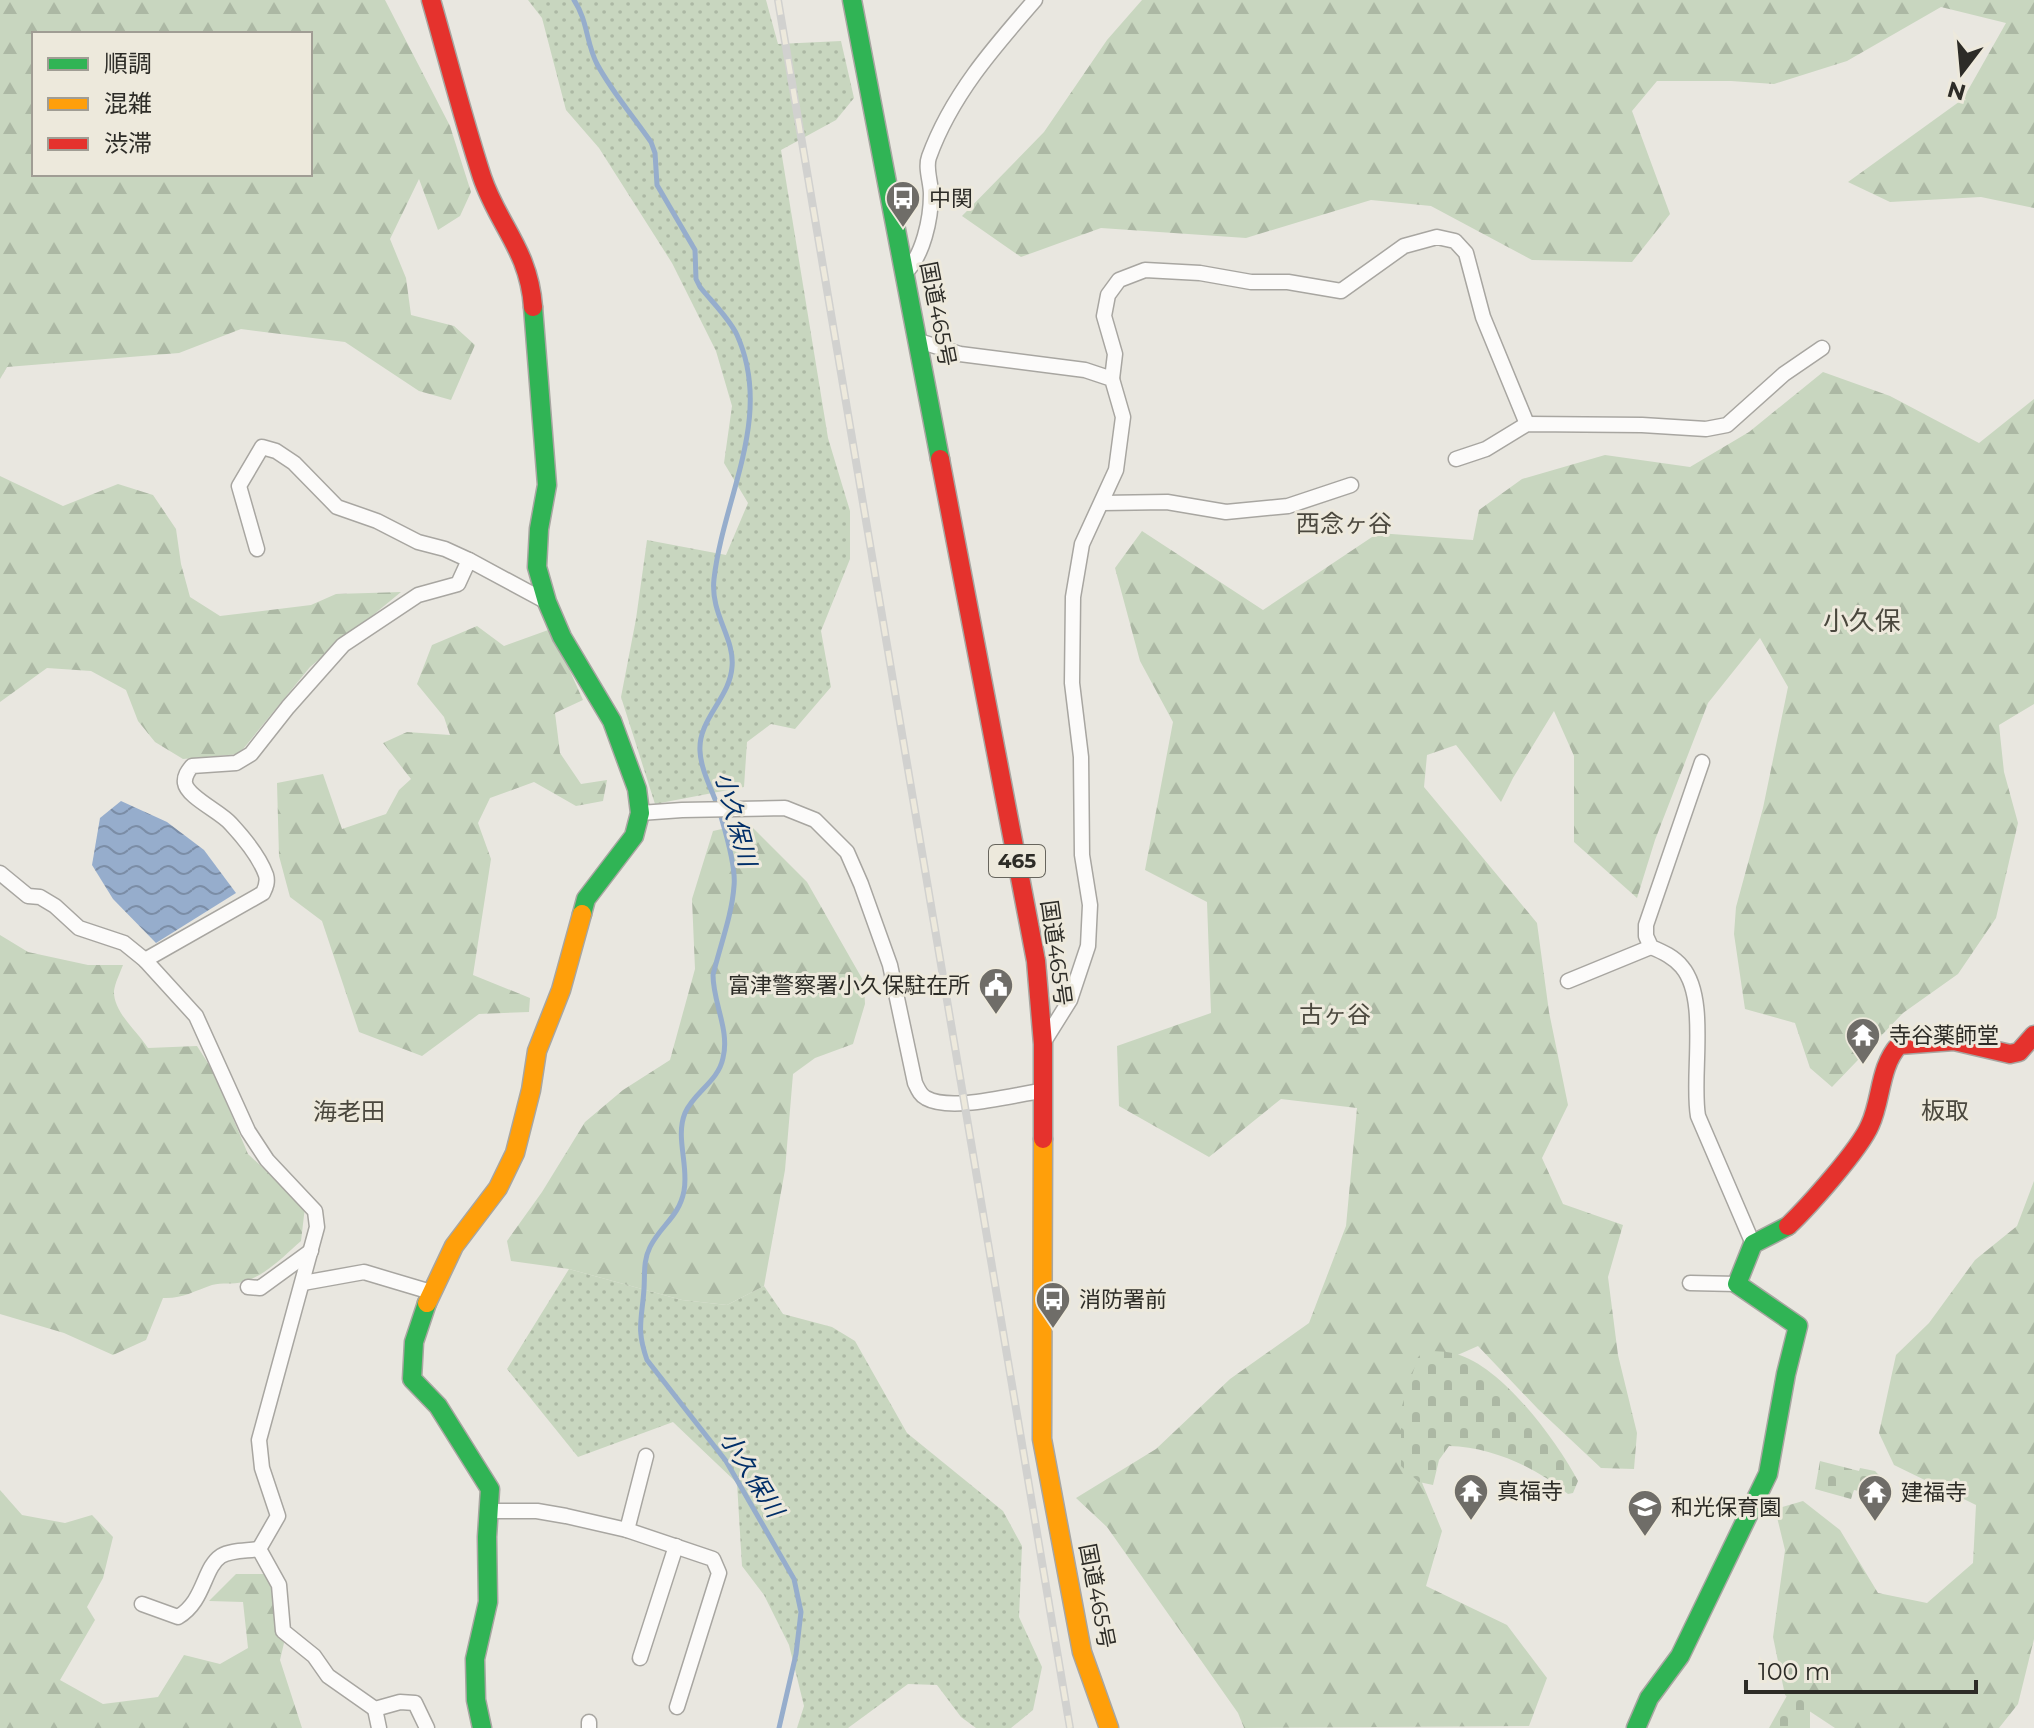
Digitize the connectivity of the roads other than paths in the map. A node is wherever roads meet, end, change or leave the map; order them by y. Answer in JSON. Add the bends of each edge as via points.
{"nodes":[{"id":1,"x":431,"y":0,"type":"edge"},
{"id":2,"x":852,"y":0,"type":"edge"},
{"id":3,"x":1035,"y":0,"type":"edge"},
{"id":4,"x":905,"y":273,"type":"junction"},
{"id":5,"x":919,"y":341,"type":"junction"},
{"id":6,"x":1822,"y":348,"type":"dead end"},
{"id":7,"x":1112,"y":379,"type":"junction"},
{"id":8,"x":1527,"y":424,"type":"junction"},
{"id":9,"x":1456,"y":459,"type":"dead end"},
{"id":10,"x":1351,"y":485,"type":"dead end"},
{"id":11,"x":1102,"y":503,"type":"junction"},
{"id":12,"x":257,"y":549,"type":"dead end"},
{"id":13,"x":469,"y":560,"type":"junction"},
{"id":14,"x":547,"y":602,"type":"junction"},
{"id":15,"x":1702,"y":762,"type":"dead end"},
{"id":16,"x":640,"y":813,"type":"junction"},
{"id":17,"x":0,"y":873,"type":"edge"},
{"id":18,"x":1651,"y":947,"type":"junction"},
{"id":19,"x":145,"y":960,"type":"junction"},
{"id":20,"x":1568,"y":981,"type":"dead end"},
{"id":21,"x":2034,"y":1035,"type":"edge"},
{"id":22,"x":1043,"y":1044,"type":"junction"},
{"id":23,"x":1041,"y":1091,"type":"junction"},
{"id":24,"x":1753,"y":1244,"type":"junction"},
{"id":25,"x":311,"y":1251,"type":"junction"},
{"id":26,"x":303,"y":1283,"type":"junction"},
{"id":27,"x":1690,"y":1283,"type":"dead end"},
{"id":28,"x":1737,"y":1284,"type":"junction"},
{"id":29,"x":248,"y":1287,"type":"dead end"},
{"id":30,"x":431,"y":1292,"type":"junction"},
{"id":31,"x":646,"y":1456,"type":"dead end"},
{"id":32,"x":488,"y":1511,"type":"junction"},
{"id":33,"x":627,"y":1530,"type":"junction"},
{"id":34,"x":676,"y":1546,"type":"junction"},
{"id":35,"x":259,"y":1549,"type":"junction"},
{"id":36,"x":142,"y":1604,"type":"dead end"},
{"id":37,"x":640,"y":1658,"type":"dead end"},
{"id":38,"x":677,"y":1707,"type":"dead end"},
{"id":39,"x":375,"y":1709,"type":"junction"},
{"id":40,"x":379,"y":1728,"type":"edge"},
{"id":41,"x":427,"y":1728,"type":"edge"},
{"id":42,"x":482,"y":1728,"type":"edge"},
{"id":43,"x":1109,"y":1728,"type":"edge"},
{"id":44,"x":1636,"y":1728,"type":"edge"}],
"edges":[{"from":1,"to":14,"type":"main road","via":[[483,180],[531,282],[547,485],[537,567]]},
{"from":2,"to":4,"type":"main road","name":"国道465号","number":"465"},
{"from":3,"to":4,"type":"street","via":[[976,68],[947,119],[928,161],[931,195],[916,263]]},
{"from":4,"to":5,"type":"main road","name":"国道465号","number":"465"},
{"from":5,"to":7,"type":"street","via":[[960,354],[1085,370]]},
{"from":5,"to":22,"type":"main road","name":"国道465号","number":"465","via":[[1036,961]]},
{"from":6,"to":8,"type":"street","via":[[1727,425],[1706,429]]},
{"from":7,"to":8,"type":"street","via":[[1115,354],[1104,316],[1108,295],[1119,280],[1145,270],[1341,291],[1404,246],[1437,237],[1455,241],[1466,253],[1483,317]]},
{"from":7,"to":11,"type":"street","via":[[1123,417],[1116,470]]},
{"from":8,"to":9,"type":"street","via":[[1486,449]]},
{"from":10,"to":11,"type":"street","via":[[1288,506],[1226,512],[1167,502]]},
{"from":11,"to":22,"type":"street","via":[[1082,544],[1073,597],[1072,683],[1081,757],[1088,946],[1070,1000]]},
{"from":12,"to":13,"type":"street","via":[[239,486],[262,447],[294,463],[337,507]]},
{"from":13,"to":14,"type":"street"},
{"from":13,"to":19,"type":"street","via":[[458,584],[418,595],[343,645],[251,754],[236,763],[192,766],[186,773],[190,792],[230,823],[258,861],[267,884],[263,893]]},
{"from":14,"to":16,"type":"main road","via":[[612,721],[637,789]]},
{"from":15,"to":18,"type":"street","via":[[1646,925]]},
{"from":16,"to":23,"type":"street","via":[[785,808],[815,820],[847,852],[890,965],[922,1096],[954,1103]]},
{"from":16,"to":30,"type":"main road","via":[[634,836],[586,899],[561,990],[537,1051],[515,1153],[498,1188],[454,1246]]},
{"from":17,"to":19,"type":"street","via":[[28,896],[55,906],[79,928],[124,943]]},
{"from":18,"to":20,"type":"street"},
{"from":18,"to":24,"type":"street","via":[[1684,969],[1692,990],[1698,1016],[1698,1116]]},
{"from":19,"to":25,"type":"street","via":[[199,1019],[248,1131],[267,1160],[315,1211]]},
{"from":21,"to":24,"type":"main road","via":[[2019,1052],[2010,1054],[1954,1041],[1899,1045],[1889,1056],[1861,1142],[1790,1225]]},
{"from":22,"to":23,"type":"main road","name":"国道465号","number":"465"},
{"from":23,"to":43,"type":"main road","name":"国道465号","number":"465","via":[[1042,1439],[1082,1652]]},
{"from":24,"to":28,"type":"main road"},
{"from":25,"to":26,"type":"street"},
{"from":25,"to":29,"type":"street","via":[[260,1288]]},
{"from":26,"to":30,"type":"street","via":[[364,1272]]},
{"from":26,"to":35,"type":"street","via":[[259,1440],[278,1516]]},
{"from":27,"to":28,"type":"street"},
{"from":28,"to":44,"type":"main road","via":[[1798,1326],[1770,1468],[1680,1656],[1649,1698]]},
{"from":30,"to":32,"type":"main road","via":[[414,1342],[412,1379],[438,1406],[490,1489]]},
{"from":31,"to":33,"type":"street"},
{"from":32,"to":33,"type":"street","via":[[537,1511]]},
{"from":32,"to":42,"type":"main road","via":[[488,1602],[475,1659]]},
{"from":33,"to":34,"type":"street"},
{"from":34,"to":37,"type":"street"},
{"from":34,"to":38,"type":"street","via":[[713,1559],[719,1573]]},
{"from":35,"to":36,"type":"street","via":[[224,1554],[215,1561],[191,1610],[178,1617]]},
{"from":35,"to":39,"type":"street","via":[[279,1585],[283,1631],[314,1656],[328,1676]]},
{"from":39,"to":40,"type":"street"},
{"from":39,"to":41,"type":"street","via":[[415,1703]]}]}
